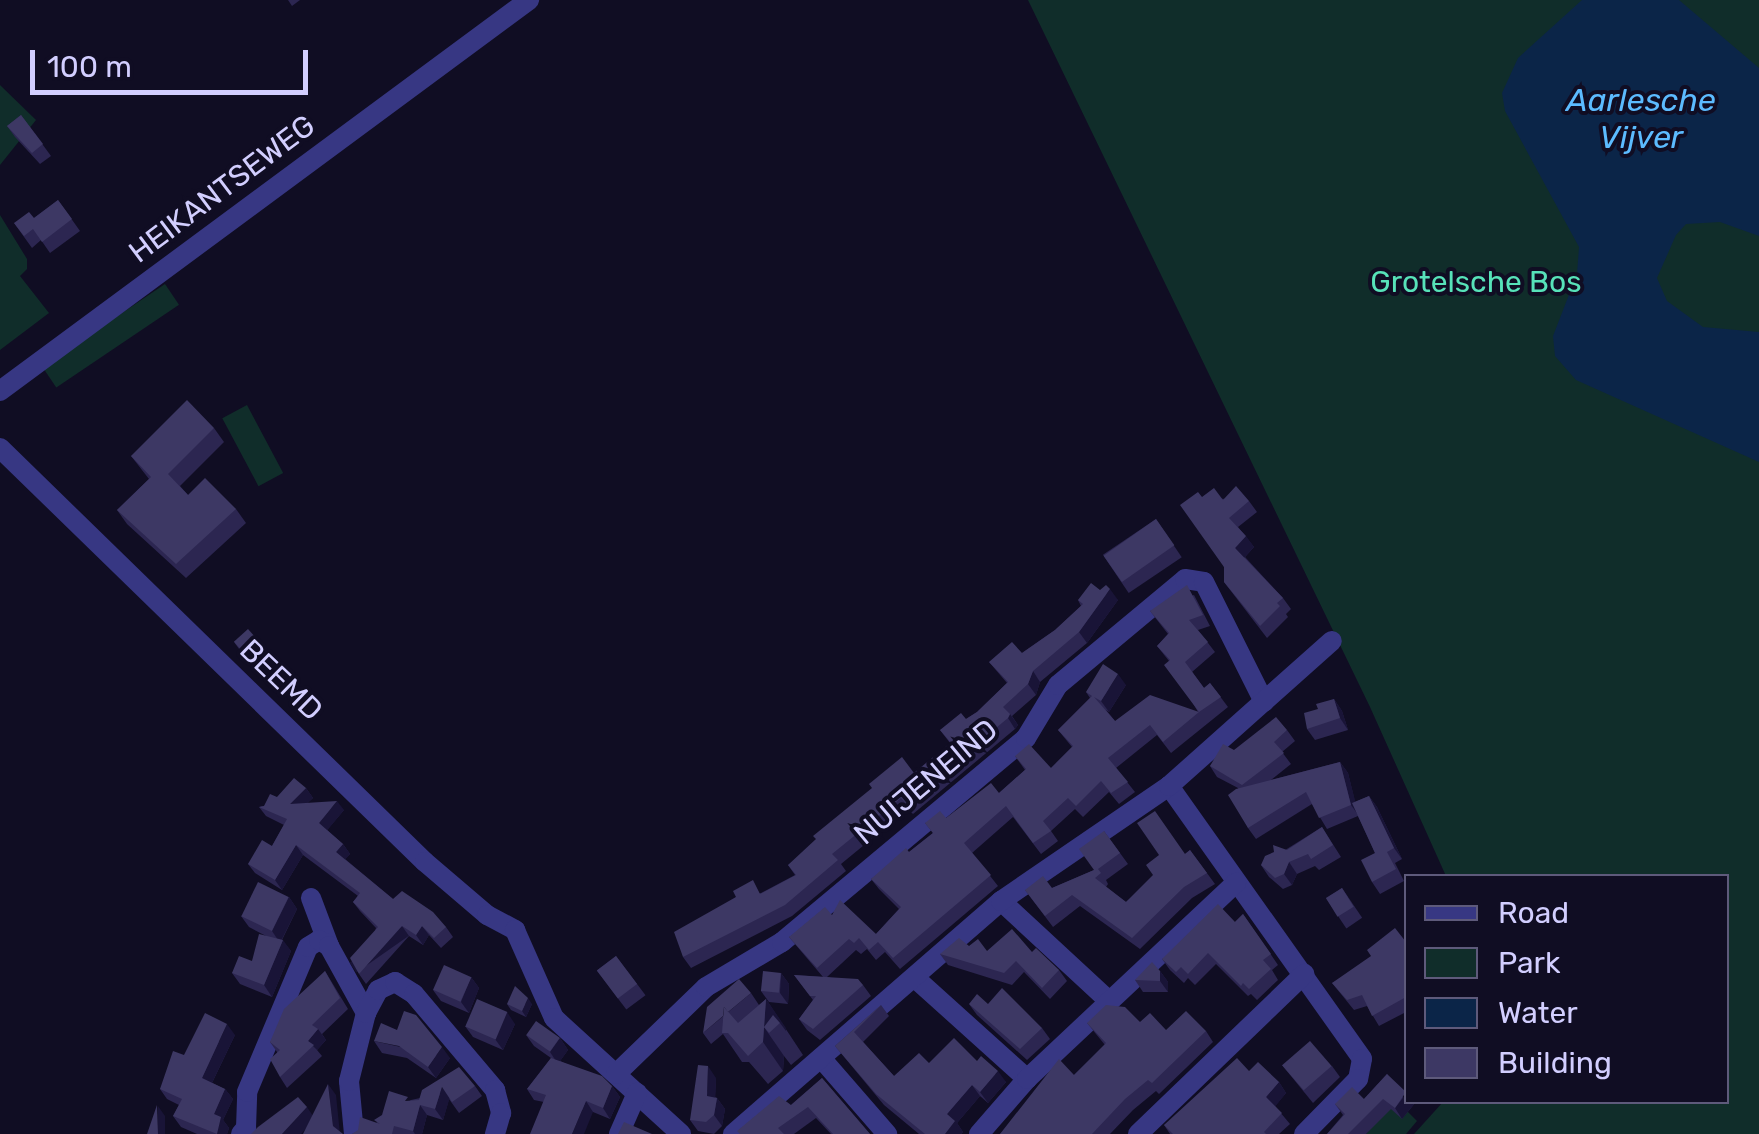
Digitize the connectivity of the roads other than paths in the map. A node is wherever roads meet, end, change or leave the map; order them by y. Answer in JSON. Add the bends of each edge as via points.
{"nodes":[{"id":1,"x":528,"y":0,"type":"edge"},
{"id":2,"x":0,"y":392,"type":"edge"},
{"id":3,"x":0,"y":448,"type":"edge"},
{"id":4,"x":1332,"y":640,"type":"dead end"},
{"id":5,"x":1264,"y":702,"type":"junction"},
{"id":6,"x":1169,"y":786,"type":"junction"},
{"id":7,"x":1236,"y":883,"type":"junction"},
{"id":8,"x":311,"y":898,"type":"dead end"},
{"id":9,"x":1002,"y":901,"type":"junction"},
{"id":10,"x":329,"y":946,"type":"junction"},
{"id":11,"x":1304,"y":974,"type":"junction"},
{"id":12,"x":915,"y":978,"type":"junction"},
{"id":13,"x":1108,"y":1000,"type":"junction"},
{"id":14,"x":366,"y":1013,"type":"junction"},
{"id":15,"x":821,"y":1058,"type":"junction"},
{"id":16,"x":616,"y":1074,"type":"junction"},
{"id":17,"x":1027,"y":1079,"type":"junction"},
{"id":18,"x":637,"y":1094,"type":"junction"},
{"id":19,"x":241,"y":1134,"type":"edge"},
{"id":20,"x":354,"y":1134,"type":"edge"},
{"id":21,"x":495,"y":1134,"type":"edge"},
{"id":22,"x":620,"y":1134,"type":"edge"},
{"id":23,"x":681,"y":1134,"type":"edge"},
{"id":24,"x":733,"y":1134,"type":"edge"},
{"id":25,"x":888,"y":1134,"type":"edge"},
{"id":26,"x":980,"y":1134,"type":"edge"},
{"id":27,"x":1138,"y":1134,"type":"edge"},
{"id":28,"x":1304,"y":1134,"type":"edge"}],
"edges":[{"from":1,"to":2,"type":"street","name":"HEIKANTSEWEG"},
{"from":3,"to":16,"type":"street","name":"BEEMD","via":[[425,862],[487,915],[516,930],[554,1018]]},
{"from":4,"to":5,"type":"street"},
{"from":5,"to":6,"type":"street"},
{"from":5,"to":16,"type":"street","name":"NUIJENEIND","via":[[1204,582],[1185,579],[1058,685],[1026,738],[782,942],[706,987]]},
{"from":6,"to":7,"type":"street"},
{"from":6,"to":9,"type":"street"},
{"from":7,"to":11,"type":"street"},
{"from":7,"to":13,"type":"street"},
{"from":8,"to":10,"type":"street"},
{"from":9,"to":12,"type":"street"},
{"from":9,"to":13,"type":"street"},
{"from":10,"to":14,"type":"street"},
{"from":10,"to":19,"type":"street","via":[[319,940],[308,947],[246,1092]]},
{"from":11,"to":27,"type":"street"},
{"from":11,"to":28,"type":"street","via":[[1362,1060],[1358,1079]]},
{"from":12,"to":15,"type":"street"},
{"from":12,"to":17,"type":"street"},
{"from":13,"to":17,"type":"street"},
{"from":14,"to":20,"type":"street","via":[[350,1081]]},
{"from":14,"to":21,"type":"street","via":[[378,990],[395,982],[414,994],[495,1090],[501,1113]]},
{"from":15,"to":24,"type":"street"},
{"from":15,"to":25,"type":"street"},
{"from":16,"to":18,"type":"street"},
{"from":17,"to":26,"type":"street"},
{"from":18,"to":22,"type":"street"},
{"from":18,"to":23,"type":"street"}]}
